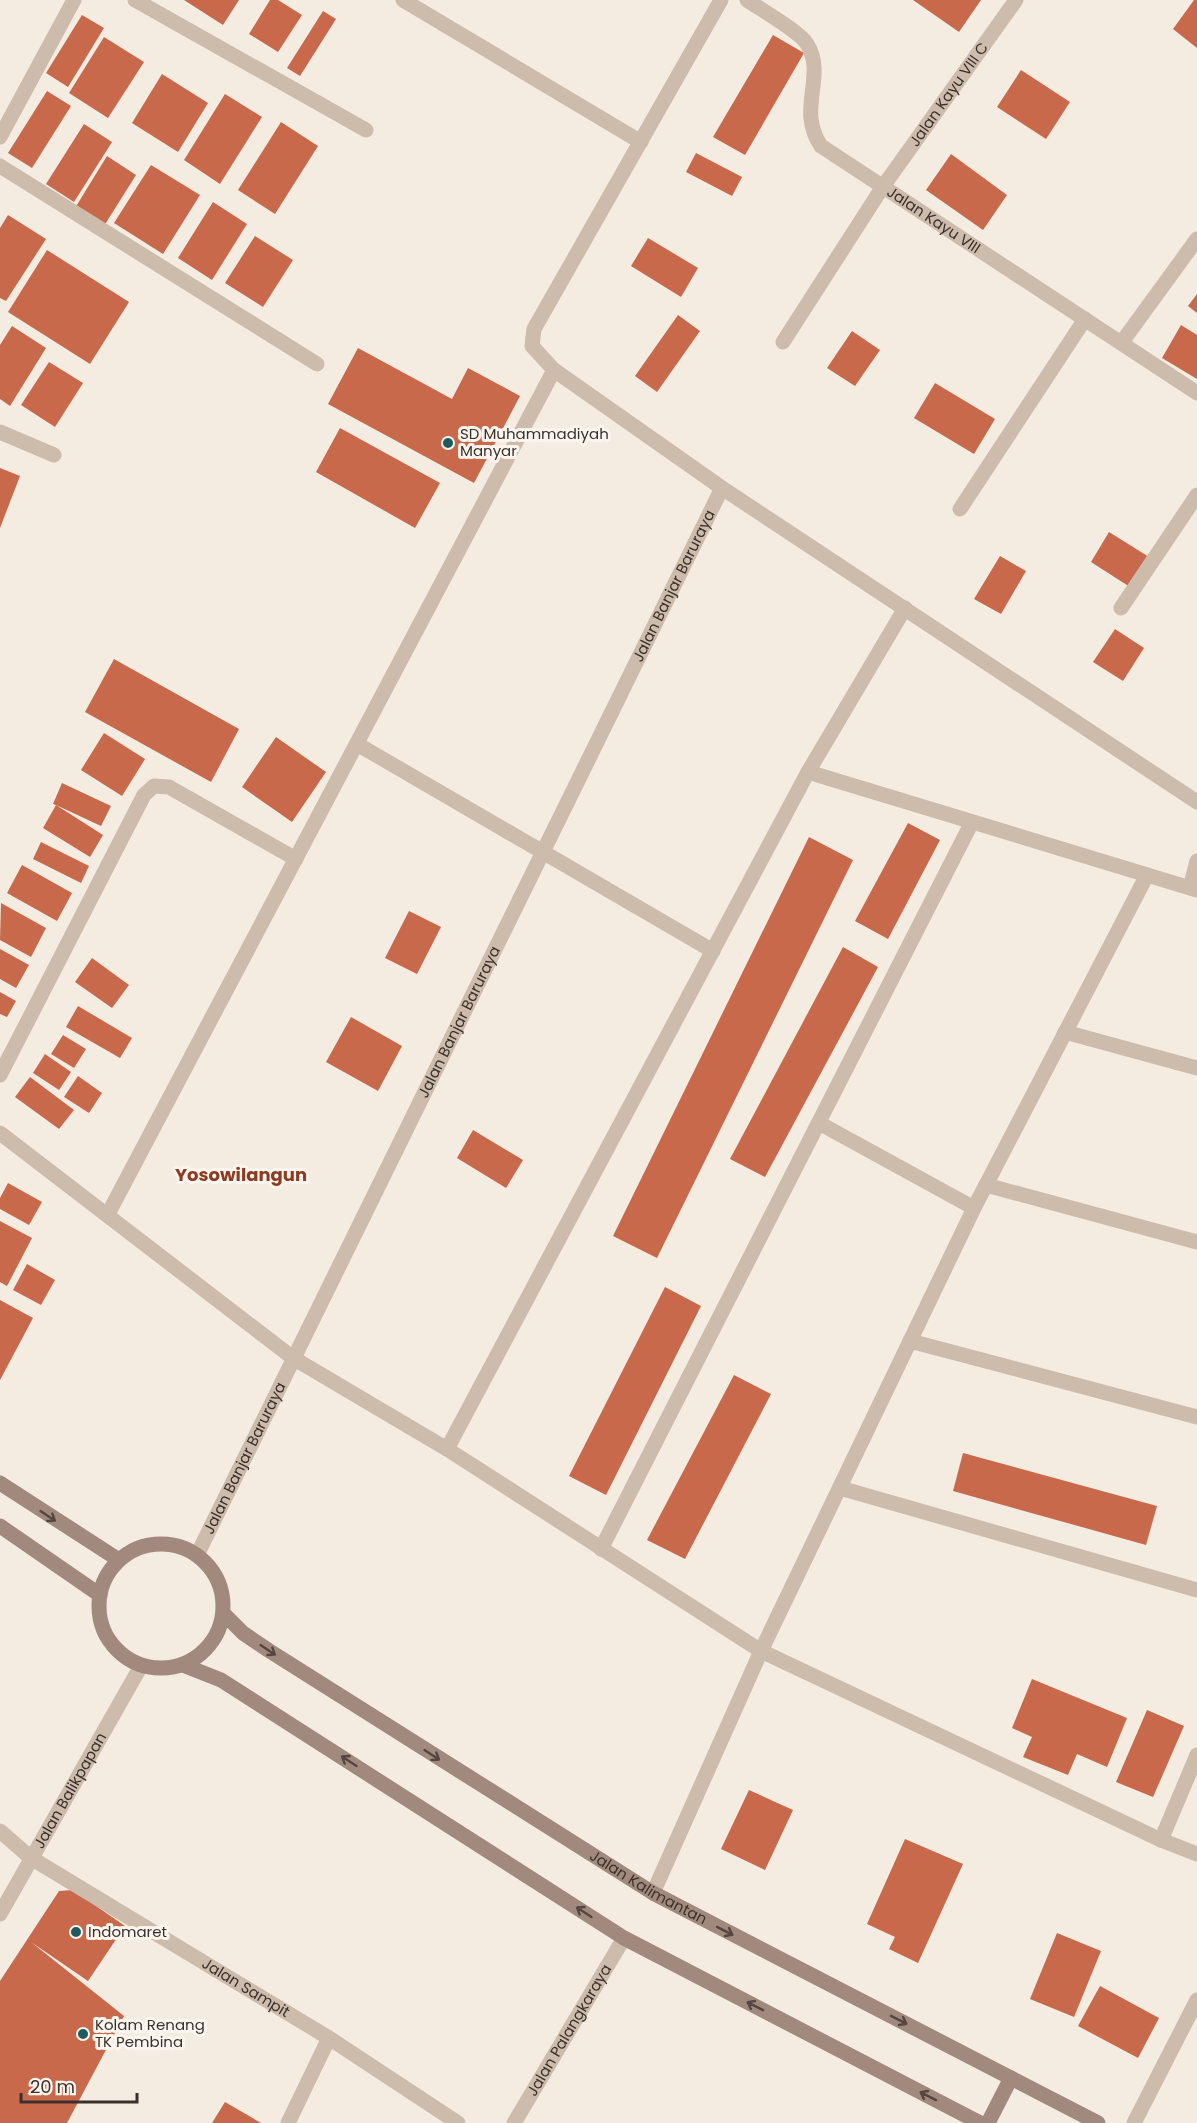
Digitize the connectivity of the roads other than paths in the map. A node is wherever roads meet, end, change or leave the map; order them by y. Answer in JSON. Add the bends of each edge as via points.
{"nodes":[{"id":1,"x":75,"y":0,"type":"edge"},
{"id":2,"x":135,"y":0,"type":"edge"},
{"id":3,"x":403,"y":0,"type":"edge"},
{"id":4,"x":721,"y":0,"type":"edge"},
{"id":5,"x":747,"y":0,"type":"edge"},
{"id":6,"x":1016,"y":0,"type":"edge"},
{"id":7,"x":366,"y":130,"type":"dead end"},
{"id":8,"x":0,"y":137,"type":"edge"},
{"id":9,"x":640,"y":142,"type":"junction"},
{"id":10,"x":0,"y":166,"type":"edge"},
{"id":11,"x":882,"y":188,"type":"junction"},
{"id":12,"x":1197,"y":239,"type":"edge"},
{"id":13,"x":1085,"y":319,"type":"junction"},
{"id":14,"x":783,"y":342,"type":"dead end"},
{"id":15,"x":1122,"y":342,"type":"junction"},
{"id":16,"x":317,"y":364,"type":"dead end"},
{"id":17,"x":554,"y":370,"type":"junction"},
{"id":18,"x":1197,"y":393,"type":"edge"},
{"id":19,"x":0,"y":432,"type":"edge"},
{"id":20,"x":54,"y":455,"type":"dead end"},
{"id":21,"x":722,"y":488,"type":"junction"},
{"id":22,"x":1197,"y":495,"type":"edge"},
{"id":23,"x":960,"y":509,"type":"dead end"},
{"id":24,"x":905,"y":608,"type":"junction"},
{"id":25,"x":1121,"y":608,"type":"dead end"},
{"id":26,"x":357,"y":744,"type":"junction"},
{"id":27,"x":808,"y":772,"type":"junction"},
{"id":28,"x":1197,"y":802,"type":"edge"},
{"id":29,"x":972,"y":822,"type":"junction"},
{"id":30,"x":541,"y":851,"type":"junction"},
{"id":31,"x":296,"y":860,"type":"junction"},
{"id":32,"x":1197,"y":861,"type":"edge"},
{"id":33,"x":1147,"y":875,"type":"junction"},
{"id":34,"x":1193,"y":889,"type":"edge"},
{"id":35,"x":712,"y":951,"type":"junction"},
{"id":36,"x":1065,"y":1032,"type":"junction"},
{"id":37,"x":1197,"y":1068,"type":"edge"},
{"id":38,"x":0,"y":1075,"type":"edge"},
{"id":39,"x":819,"y":1123,"type":"junction"},
{"id":40,"x":0,"y":1133,"type":"edge"},
{"id":41,"x":986,"y":1185,"type":"junction"},
{"id":42,"x":974,"y":1208,"type":"junction"},
{"id":43,"x":108,"y":1214,"type":"junction"},
{"id":44,"x":1197,"y":1242,"type":"edge"},
{"id":45,"x":910,"y":1341,"type":"junction"},
{"id":46,"x":293,"y":1358,"type":"junction"},
{"id":47,"x":1197,"y":1417,"type":"edge"},
{"id":48,"x":447,"y":1449,"type":"junction"},
{"id":49,"x":0,"y":1483,"type":"edge"},
{"id":50,"x":840,"y":1488,"type":"junction"},
{"id":51,"x":0,"y":1526,"type":"edge"},
{"id":52,"x":602,"y":1548,"type":"junction"},
{"id":53,"x":197,"y":1555,"type":"junction"},
{"id":54,"x":119,"y":1560,"type":"junction"},
{"id":55,"x":1197,"y":1590,"type":"edge"},
{"id":56,"x":100,"y":1595,"type":"junction"},
{"id":57,"x":223,"y":1613,"type":"junction"},
{"id":58,"x":761,"y":1651,"type":"junction"},
{"id":59,"x":183,"y":1665,"type":"junction"},
{"id":60,"x":141,"y":1666,"type":"junction"},
{"id":61,"x":1197,"y":1755,"type":"edge"},
{"id":62,"x":0,"y":1831,"type":"edge"},
{"id":63,"x":1161,"y":1840,"type":"junction"},
{"id":64,"x":1197,"y":1854,"type":"edge"},
{"id":65,"x":31,"y":1858,"type":"junction"},
{"id":66,"x":653,"y":1893,"type":"junction"},
{"id":67,"x":0,"y":1914,"type":"edge"},
{"id":68,"x":624,"y":1938,"type":"junction"},
{"id":69,"x":1197,"y":2000,"type":"edge"},
{"id":70,"x":329,"y":2038,"type":"junction"},
{"id":71,"x":1011,"y":2078,"type":"junction"},
{"id":72,"x":288,"y":2123,"type":"edge"},
{"id":73,"x":458,"y":2123,"type":"edge"},
{"id":74,"x":514,"y":2123,"type":"edge"},
{"id":75,"x":980,"y":2123,"type":"edge"},
{"id":76,"x":988,"y":2123,"type":"edge"},
{"id":77,"x":1098,"y":2123,"type":"edge"},
{"id":78,"x":1134,"y":2123,"type":"edge"}],
"edges":[{"from":1,"to":8,"type":"street"},
{"from":2,"to":7,"type":"street"},
{"from":3,"to":9,"type":"street"},
{"from":4,"to":9,"type":"street"},
{"from":5,"to":11,"type":"street","name":"Jalan Kayu VIII","via":[[806,42],[815,62],[809,118],[821,146]]},
{"from":6,"to":11,"type":"street","name":"Jalan Kayu VIII C"},
{"from":9,"to":17,"type":"street","via":[[534,329],[532,346]]},
{"from":10,"to":16,"type":"street"},
{"from":11,"to":13,"type":"street","name":"Jalan Kayu VIII"},
{"from":11,"to":14,"type":"street","name":"Jalan Kayu VIII C"},
{"from":12,"to":15,"type":"street"},
{"from":13,"to":15,"type":"street","name":"Jalan Kayu VIII"},
{"from":13,"to":23,"type":"street"},
{"from":15,"to":18,"type":"street","name":"Jalan Kayu VIII"},
{"from":17,"to":21,"type":"street"},
{"from":17,"to":26,"type":"street"},
{"from":19,"to":20,"type":"street"},
{"from":21,"to":24,"type":"street"},
{"from":21,"to":30,"type":"street","name":"Jalan Banjar Baruraya"},
{"from":22,"to":25,"type":"street"},
{"from":24,"to":27,"type":"street"},
{"from":24,"to":28,"type":"street"},
{"from":26,"to":30,"type":"street"},
{"from":26,"to":31,"type":"street"},
{"from":27,"to":29,"type":"street"},
{"from":27,"to":35,"type":"street"},
{"from":29,"to":33,"type":"street"},
{"from":29,"to":39,"type":"street"},
{"from":30,"to":35,"type":"street"},
{"from":30,"to":46,"type":"street","name":"Jalan Banjar Baruraya"},
{"from":31,"to":38,"type":"street","via":[[168,787],[154,786],[144,795]]},
{"from":31,"to":43,"type":"street"},
{"from":32,"to":34,"type":"street"},
{"from":33,"to":34,"type":"street"},
{"from":33,"to":36,"type":"street"},
{"from":35,"to":48,"type":"street"},
{"from":36,"to":37,"type":"street"},
{"from":36,"to":41,"type":"street"},
{"from":39,"to":42,"type":"street"},
{"from":39,"to":52,"type":"street"},
{"from":40,"to":43,"type":"street"},
{"from":41,"to":42,"type":"street"},
{"from":41,"to":44,"type":"street"},
{"from":42,"to":45,"type":"street"},
{"from":43,"to":46,"type":"street"},
{"from":45,"to":47,"type":"street"},
{"from":45,"to":50,"type":"street"},
{"from":46,"to":48,"type":"street"},
{"from":46,"to":53,"type":"street","name":"Jalan Banjar Baruraya"},
{"from":48,"to":52,"type":"street"},
{"from":49,"to":54,"type":"main road","one_way":true},
{"from":50,"to":55,"type":"street"},
{"from":50,"to":58,"type":"street"},
{"from":51,"to":56,"type":"main road"},
{"from":52,"to":58,"type":"street"},
{"from":53,"to":54,"type":"main road","via":[[178,1546],[157,1544],[137,1548]]},
{"from":53,"to":57,"type":"main road","via":[[213,1570],[222,1591]]},
{"from":54,"to":56,"type":"main road"},
{"from":56,"to":60,"type":"main road","via":[[99,1617],[106,1636],[121,1654]]},
{"from":57,"to":59,"type":"main road","via":[[217,1635],[202,1654]]},
{"from":57,"to":66,"type":"main road","name":"Jalan Kalimantan","one_way":true,"via":[[268,1650]]},
{"from":58,"to":63,"type":"street"},
{"from":58,"to":66,"type":"street"},
{"from":59,"to":60,"type":"main road","via":[[162,1670]]},
{"from":68,"to":59,"type":"main road","one_way":true,"via":[[221,1680]]},
{"from":60,"to":65,"type":"street","name":"Jalan Balikpapan"},
{"from":61,"to":63,"type":"street"},
{"from":62,"to":65,"type":"street","name":"Jalan Sampit"},
{"from":63,"to":64,"type":"street"},
{"from":65,"to":67,"type":"street","name":"Jalan Balikpapan"},
{"from":65,"to":70,"type":"street","name":"Jalan Sampit"},
{"from":66,"to":71,"type":"main road","name":"Jalan Kalimantan","one_way":true},
{"from":68,"to":74,"type":"street","name":"Jalan Palangkaraya"},
{"from":75,"to":68,"type":"main road","one_way":true},
{"from":69,"to":78,"type":"street"},
{"from":70,"to":72,"type":"street"},
{"from":70,"to":73,"type":"street","name":"Jalan Sampit"},
{"from":71,"to":76,"type":"main road"},
{"from":71,"to":77,"type":"main road","name":"Jalan Kalimantan"}]}
